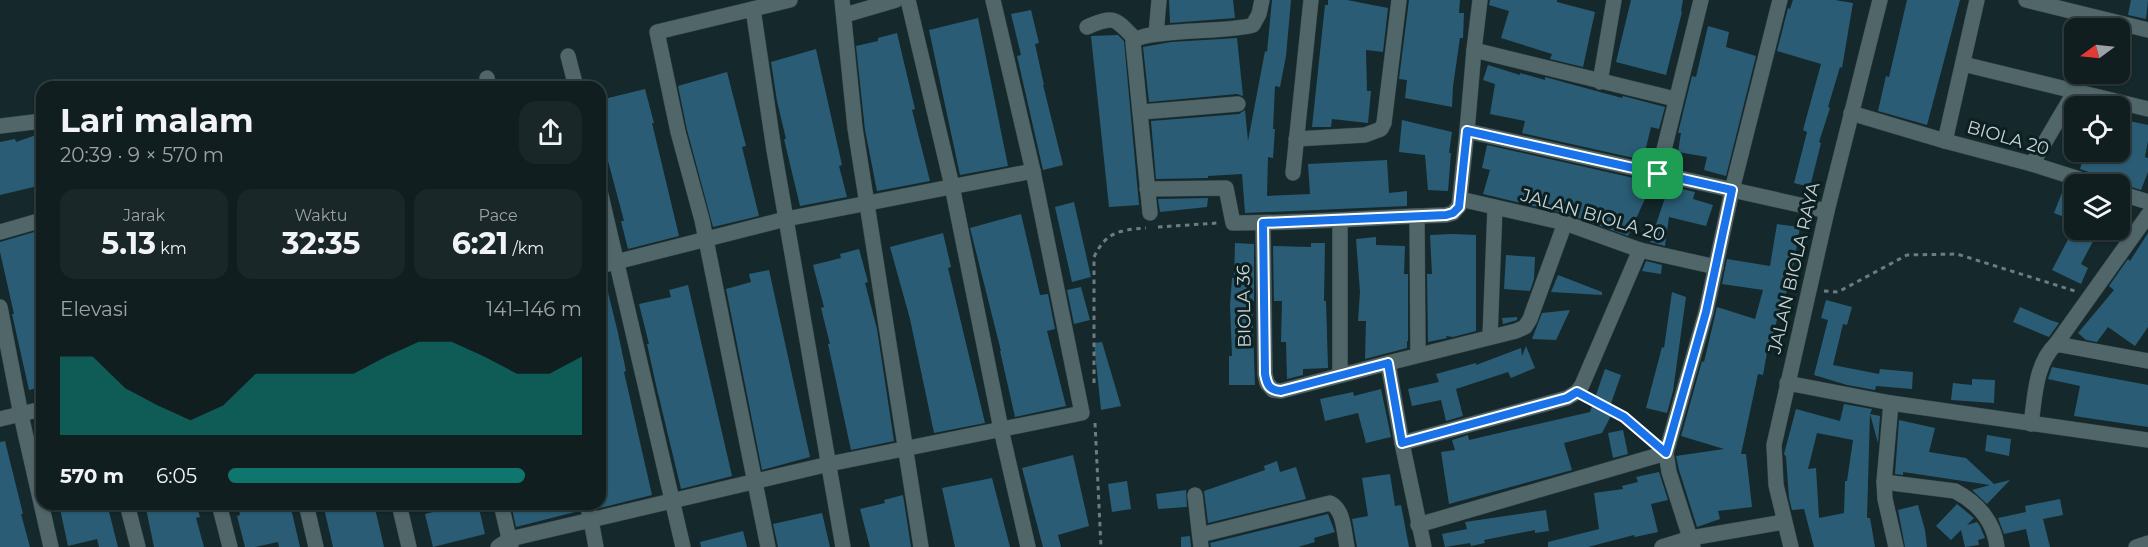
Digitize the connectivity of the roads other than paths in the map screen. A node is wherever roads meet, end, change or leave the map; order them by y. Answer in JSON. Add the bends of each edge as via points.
{"nodes":[{"id":1,"x":790,"y":0,"type":"edge"},
{"id":2,"x":896,"y":0,"type":"edge"},
{"id":3,"x":908,"y":0,"type":"edge"},
{"id":4,"x":993,"y":0,"type":"edge"},
{"id":5,"x":1159,"y":0,"type":"edge"},
{"id":6,"x":1262,"y":0,"type":"edge"},
{"id":7,"x":1311,"y":0,"type":"edge"},
{"id":8,"x":1399,"y":0,"type":"edge"},
{"id":9,"x":1480,"y":0,"type":"edge"},
{"id":10,"x":1614,"y":0,"type":"edge"},
{"id":11,"x":1701,"y":0,"type":"edge"},
{"id":12,"x":1780,"y":0,"type":"edge"},
{"id":13,"x":1880,"y":0,"type":"edge"},
{"id":14,"x":1977,"y":0,"type":"edge"},
{"id":15,"x":2026,"y":0,"type":"edge"},
{"id":16,"x":843,"y":7,"type":"edge"},
{"id":17,"x":753,"y":9,"type":"junction"},
{"id":18,"x":1087,"y":27,"type":"dead end"},
{"id":19,"x":2148,"y":30,"type":"edge"},
{"id":20,"x":1156,"y":34,"type":"junction"},
{"id":21,"x":1135,"y":39,"type":"junction"},
{"id":22,"x":1474,"y":50,"type":"junction"},
{"id":23,"x":568,"y":56,"type":"dead end"},
{"id":24,"x":1963,"y":64,"type":"junction"},
{"id":25,"x":574,"y":81,"type":"edge"},
{"id":26,"x":1600,"y":82,"type":"junction"},
{"id":27,"x":2075,"y":91,"type":"junction"},
{"id":28,"x":1675,"y":99,"type":"junction"},
{"id":29,"x":1238,"y":104,"type":"dead end"},
{"id":30,"x":2148,"y":109,"type":"edge"},
{"id":31,"x":1142,"y":112,"type":"junction"},
{"id":32,"x":1851,"y":113,"type":"junction"},
{"id":33,"x":36,"y":122,"type":"edge"},
{"id":34,"x":0,"y":126,"type":"edge"},
{"id":35,"x":1467,"y":131,"type":"junction"},
{"id":36,"x":1296,"y":139,"type":"junction"},
{"id":37,"x":1945,"y":141,"type":"junction"},
{"id":38,"x":2032,"y":164,"type":"junction"},
{"id":39,"x":1033,"y":171,"type":"junction"},
{"id":40,"x":1293,"y":173,"type":"dead end"},
{"id":41,"x":1658,"y":174,"type":"junction"},
{"id":42,"x":2064,"y":174,"type":"edge"},
{"id":43,"x":952,"y":186,"type":"junction"},
{"id":44,"x":1148,"y":189,"type":"junction"},
{"id":45,"x":1732,"y":190,"type":"junction"},
{"id":46,"x":2130,"y":196,"type":"edge"},
{"id":47,"x":1460,"y":199,"type":"junction"},
{"id":48,"x":2148,"y":202,"type":"edge"},
{"id":49,"x":867,"y":204,"type":"junction"},
{"id":50,"x":1495,"y":207,"type":"junction"},
{"id":51,"x":1827,"y":211,"type":"junction"},
{"id":52,"x":1150,"y":213,"type":"dead end"},
{"id":53,"x":2148,"y":215,"type":"edge"},
{"id":54,"x":1417,"y":216,"type":"junction"},
{"id":55,"x":606,"y":218,"type":"edge"},
{"id":56,"x":786,"y":219,"type":"junction"},
{"id":57,"x":1340,"y":221,"type":"junction"},
{"id":58,"x":36,"y":222,"type":"edge"},
{"id":59,"x":1263,"y":223,"type":"junction"},
{"id":60,"x":1564,"y":223,"type":"junction"},
{"id":61,"x":0,"y":232,"type":"edge"},
{"id":62,"x":706,"y":239,"type":"junction"},
{"id":63,"x":1640,"y":250,"type":"junction"},
{"id":64,"x":616,"y":262,"type":"junction"},
{"id":65,"x":606,"y":264,"type":"edge"},
{"id":66,"x":1716,"y":267,"type":"junction"},
{"id":67,"x":0,"y":307,"type":"edge"},
{"id":68,"x":1490,"y":337,"type":"junction"},
{"id":69,"x":2056,"y":344,"type":"junction"},
{"id":70,"x":1418,"y":355,"type":"junction"},
{"id":71,"x":2145,"y":356,"type":"edge"},
{"id":72,"x":1388,"y":363,"type":"junction"},
{"id":73,"x":1340,"y":375,"type":"junction"},
{"id":74,"x":1787,"y":384,"type":"junction"},
{"id":75,"x":1891,"y":403,"type":"junction"},
{"id":76,"x":36,"y":411,"type":"edge"},
{"id":77,"x":21,"y":415,"type":"junction"},
{"id":78,"x":0,"y":419,"type":"edge"},
{"id":79,"x":2031,"y":424,"type":"junction"},
{"id":80,"x":1000,"y":429,"type":"junction"},
{"id":81,"x":2148,"y":440,"type":"edge"},
{"id":82,"x":1402,"y":443,"type":"junction"},
{"id":83,"x":904,"y":448,"type":"junction"},
{"id":84,"x":1666,"y":453,"type":"junction"},
{"id":85,"x":829,"y":464,"type":"junction"},
{"id":86,"x":36,"y":481,"type":"edge"},
{"id":87,"x":754,"y":481,"type":"junction"},
{"id":88,"x":1884,"y":482,"type":"junction"},
{"id":89,"x":1195,"y":495,"type":"dead end"},
{"id":90,"x":672,"y":500,"type":"junction"},
{"id":91,"x":43,"y":510,"type":"edge"},
{"id":92,"x":129,"y":510,"type":"edge"},
{"id":93,"x":221,"y":510,"type":"edge"},
{"id":94,"x":307,"y":510,"type":"edge"},
{"id":95,"x":400,"y":510,"type":"edge"},
{"id":96,"x":502,"y":510,"type":"edge"},
{"id":97,"x":588,"y":510,"type":"edge"},
{"id":98,"x":591,"y":520,"type":"junction"},
{"id":99,"x":1784,"y":522,"type":"junction"},
{"id":100,"x":1418,"y":525,"type":"junction"},
{"id":101,"x":1200,"y":541,"type":"edge"},
{"id":102,"x":1692,"y":543,"type":"edge"},
{"id":103,"x":2148,"y":543,"type":"edge"},
{"id":104,"x":506,"y":544,"type":"edge"},
{"id":105,"x":51,"y":547,"type":"edge"},
{"id":106,"x":138,"y":547,"type":"edge"},
{"id":107,"x":230,"y":547,"type":"edge"},
{"id":108,"x":316,"y":547,"type":"edge"},
{"id":109,"x":408,"y":547,"type":"edge"},
{"id":110,"x":596,"y":547,"type":"edge"},
{"id":111,"x":683,"y":547,"type":"edge"},
{"id":112,"x":768,"y":547,"type":"edge"},
{"id":113,"x":843,"y":547,"type":"edge"},
{"id":114,"x":921,"y":547,"type":"edge"},
{"id":115,"x":1028,"y":547,"type":"edge"},
{"id":116,"x":1347,"y":547,"type":"edge"},
{"id":117,"x":1424,"y":547,"type":"edge"},
{"id":118,"x":1662,"y":547,"type":"edge"},
{"id":119,"x":1791,"y":547,"type":"edge"},
{"id":120,"x":1896,"y":547,"type":"edge"},
{"id":121,"x":1997,"y":547,"type":"edge"},
{"id":122,"x":2136,"y":547,"type":"edge"}],
"edges":[{"from":1,"to":17,"type":"street"},
{"from":2,"to":16,"type":"street"},
{"from":3,"to":43,"type":"street"},
{"from":4,"to":39,"type":"street"},
{"from":5,"to":20,"type":"street"},
{"from":6,"to":20,"type":"street","via":[[1254,25]]},
{"from":7,"to":36,"type":"street"},
{"from":8,"to":36,"type":"street","via":[[1381,129],[1354,136]]},
{"from":9,"to":22,"type":"street"},
{"from":10,"to":26,"type":"street"},
{"from":11,"to":28,"type":"street"},
{"from":12,"to":45,"type":"street"},
{"from":13,"to":32,"type":"street","name":"JALAN BIOLA RAYA"},
{"from":14,"to":24,"type":"street"},
{"from":15,"to":19,"type":"street"},
{"from":16,"to":49,"type":"street"},
{"from":17,"to":56,"type":"street"},
{"from":17,"to":62,"type":"street","via":[[657,32]]},
{"from":18,"to":21,"type":"street","via":[[1106,19],[1117,21]]},
{"from":20,"to":21,"type":"street"},
{"from":21,"to":31,"type":"street"},
{"from":22,"to":26,"type":"street"},
{"from":22,"to":35,"type":"street"},
{"from":23,"to":25,"type":"street"},
{"from":24,"to":27,"type":"street"},
{"from":24,"to":37,"type":"street"},
{"from":26,"to":28,"type":"street"},
{"from":27,"to":30,"type":"street"},
{"from":27,"to":38,"type":"street"},
{"from":28,"to":41,"type":"street"},
{"from":29,"to":31,"type":"street"},
{"from":31,"to":44,"type":"street"},
{"from":32,"to":37,"type":"street","name":"BIOLA 20"},
{"from":32,"to":51,"type":"street","name":"JALAN BIOLA RAYA"},
{"from":33,"to":34,"type":"street"},
{"from":35,"to":41,"type":"street"},
{"from":35,"to":47,"type":"street"},
{"from":36,"to":40,"type":"street"},
{"from":37,"to":38,"type":"street","name":"BIOLA 20"},
{"from":38,"to":42,"type":"street","name":"BIOLA 20"},
{"from":39,"to":43,"type":"street"},
{"from":39,"to":80,"type":"street","via":[[1082,414]]},
{"from":41,"to":45,"type":"street"},
{"from":43,"to":49,"type":"street"},
{"from":43,"to":80,"type":"street"},
{"from":44,"to":52,"type":"street"},
{"from":44,"to":59,"type":"street","via":[[1226,188],[1233,223]]},
{"from":45,"to":51,"type":"street"},
{"from":45,"to":66,"type":"street"},
{"from":46,"to":48,"type":"street"},
{"from":47,"to":50,"type":"street","name":"JALAN BIOLA 20"},
{"from":47,"to":54,"type":"street","via":[[1453,213]]},
{"from":49,"to":56,"type":"street"},
{"from":49,"to":83,"type":"street"},
{"from":50,"to":60,"type":"street","name":"JALAN BIOLA 20"},
{"from":50,"to":68,"type":"street"},
{"from":51,"to":74,"type":"street","name":"JALAN BIOLA RAYA"},
{"from":53,"to":69,"type":"street"},
{"from":54,"to":57,"type":"street"},
{"from":54,"to":70,"type":"street"},
{"from":55,"to":64,"type":"street"},
{"from":56,"to":62,"type":"street"},
{"from":56,"to":85,"type":"street"},
{"from":57,"to":59,"type":"street"},
{"from":57,"to":73,"type":"street"},
{"from":58,"to":61,"type":"street"},
{"from":59,"to":73,"type":"street","name":"BIOLA 36","via":[[1265,374],[1269,387],[1281,391]]},
{"from":60,"to":63,"type":"street","name":"JALAN BIOLA 20"},
{"from":60,"to":68,"type":"street","via":[[1528,324],[1520,330]]},
{"from":62,"to":64,"type":"street"},
{"from":62,"to":87,"type":"street"},
{"from":63,"to":66,"type":"street","name":"JALAN BIOLA 20"},
{"from":63,"to":82,"type":"street","via":[[1577,392]]},
{"from":64,"to":65,"type":"street"},
{"from":64,"to":90,"type":"street"},
{"from":66,"to":84,"type":"street"},
{"from":67,"to":77,"type":"street"},
{"from":68,"to":70,"type":"street"},
{"from":69,"to":71,"type":"street"},
{"from":69,"to":79,"type":"street","via":[[2038,375]]},
{"from":70,"to":72,"type":"street"},
{"from":72,"to":73,"type":"street"},
{"from":72,"to":82,"type":"street"},
{"from":74,"to":75,"type":"street"},
{"from":74,"to":99,"type":"street","name":"JALAN BIOLA RAYA","via":[[1773,464]]},
{"from":75,"to":79,"type":"street"},
{"from":75,"to":88,"type":"street"},
{"from":76,"to":77,"type":"street"},
{"from":77,"to":78,"type":"street"},
{"from":77,"to":86,"type":"street"},
{"from":79,"to":81,"type":"street"},
{"from":80,"to":83,"type":"street"},
{"from":80,"to":115,"type":"street"},
{"from":82,"to":100,"type":"street"},
{"from":83,"to":85,"type":"street"},
{"from":83,"to":114,"type":"street"},
{"from":84,"to":100,"type":"street"},
{"from":84,"to":102,"type":"street"},
{"from":85,"to":87,"type":"street"},
{"from":85,"to":113,"type":"street"},
{"from":87,"to":90,"type":"street"},
{"from":87,"to":112,"type":"street"},
{"from":88,"to":120,"type":"street"},
{"from":88,"to":121,"type":"street","via":[[1963,495],[1990,523]]},
{"from":89,"to":101,"type":"street"},
{"from":90,"to":98,"type":"street"},
{"from":90,"to":111,"type":"street"},
{"from":91,"to":105,"type":"street"},
{"from":92,"to":106,"type":"street"},
{"from":93,"to":107,"type":"street"},
{"from":94,"to":108,"type":"street"},
{"from":95,"to":109,"type":"street"},
{"from":96,"to":104,"type":"street"},
{"from":97,"to":98,"type":"street"},
{"from":98,"to":104,"type":"street"},
{"from":98,"to":110,"type":"street"},
{"from":99,"to":102,"type":"street"},
{"from":99,"to":119,"type":"street","name":"JALAN BIOLA RAYA"},
{"from":100,"to":117,"type":"street"},
{"from":101,"to":116,"type":"street","via":[[1330,503],[1341,516]]},
{"from":102,"to":118,"type":"street"},
{"from":103,"to":122,"type":"street"}]}
